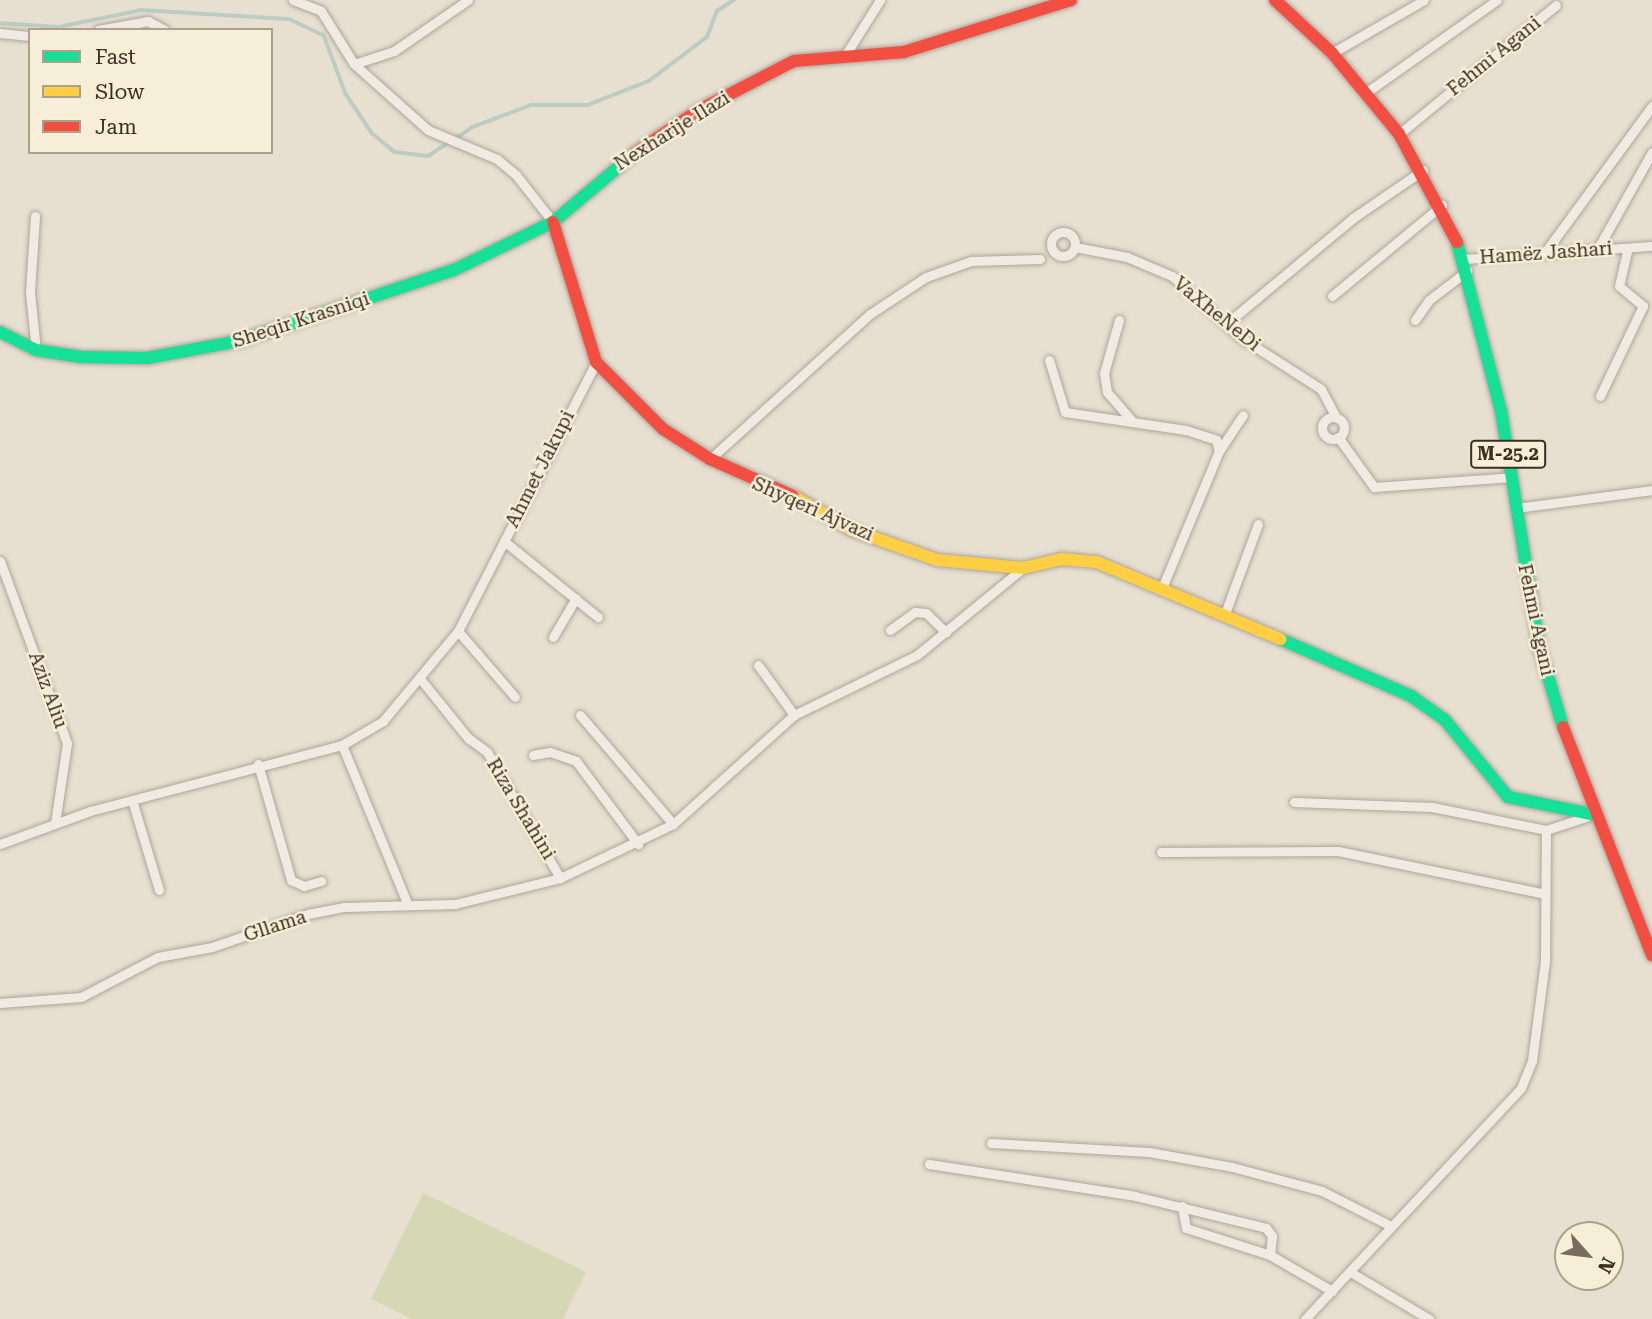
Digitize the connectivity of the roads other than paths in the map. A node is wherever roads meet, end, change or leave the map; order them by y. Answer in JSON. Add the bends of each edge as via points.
{"nodes":[{"id":1,"x":293,"y":0,"type":"edge"},
{"id":2,"x":468,"y":0,"type":"edge"},
{"id":3,"x":880,"y":0,"type":"edge"},
{"id":4,"x":1071,"y":0,"type":"edge"},
{"id":5,"x":1275,"y":0,"type":"edge"},
{"id":6,"x":1424,"y":0,"type":"edge"},
{"id":7,"x":1497,"y":0,"type":"edge"},
{"id":8,"x":1556,"y":5,"type":"dead end"},
{"id":9,"x":109,"y":28,"type":"edge"},
{"id":10,"x":161,"y":28,"type":"edge"},
{"id":11,"x":0,"y":33,"type":"edge"},
{"id":12,"x":28,"y":36,"type":"edge"},
{"id":13,"x":1332,"y":53,"type":"junction"},
{"id":14,"x":846,"y":54,"type":"junction"},
{"id":15,"x":354,"y":64,"type":"junction"},
{"id":16,"x":1367,"y":92,"type":"junction"},
{"id":17,"x":1652,"y":106,"type":"edge"},
{"id":18,"x":1399,"y":134,"type":"junction"},
{"id":19,"x":1652,"y":152,"type":"edge"},
{"id":20,"x":1423,"y":170,"type":"junction"},
{"id":21,"x":1442,"y":205,"type":"junction"},
{"id":22,"x":35,"y":216,"type":"dead end"},
{"id":23,"x":553,"y":222,"type":"junction"},
{"id":24,"x":1652,"y":246,"type":"edge"},
{"id":25,"x":1075,"y":247,"type":"dead end"},
{"id":26,"x":1628,"y":248,"type":"junction"},
{"id":27,"x":1597,"y":250,"type":"junction"},
{"id":28,"x":1546,"y":251,"type":"junction"},
{"id":29,"x":1040,"y":259,"type":"dead end"},
{"id":30,"x":1466,"y":265,"type":"junction"},
{"id":31,"x":1332,"y":296,"type":"dead end"},
{"id":32,"x":1119,"y":320,"type":"dead end"},
{"id":33,"x":1415,"y":320,"type":"dead end"},
{"id":34,"x":1226,"y":324,"type":"junction"},
{"id":35,"x":0,"y":332,"type":"edge"},
{"id":36,"x":36,"y":349,"type":"junction"},
{"id":37,"x":1049,"y":360,"type":"dead end"},
{"id":38,"x":596,"y":362,"type":"junction"},
{"id":39,"x":1600,"y":396,"type":"dead end"},
{"id":40,"x":1243,"y":415,"type":"dead end"},
{"id":41,"x":1336,"y":417,"type":"junction"},
{"id":42,"x":1131,"y":420,"type":"junction"},
{"id":43,"x":1338,"y":437,"type":"junction"},
{"id":44,"x":1219,"y":451,"type":"junction"},
{"id":45,"x":710,"y":459,"type":"junction"},
{"id":46,"x":1512,"y":477,"type":"junction"},
{"id":47,"x":1652,"y":490,"type":"edge"},
{"id":48,"x":1516,"y":508,"type":"junction"},
{"id":49,"x":1258,"y":524,"type":"dead end"},
{"id":50,"x":504,"y":541,"type":"junction"},
{"id":51,"x":0,"y":561,"type":"edge"},
{"id":52,"x":1023,"y":568,"type":"junction"},
{"id":53,"x":1162,"y":588,"type":"junction"},
{"id":54,"x":576,"y":598,"type":"junction"},
{"id":55,"x":1224,"y":616,"type":"junction"},
{"id":56,"x":598,"y":617,"type":"dead end"},
{"id":57,"x":458,"y":631,"type":"junction"},
{"id":58,"x":890,"y":631,"type":"dead end"},
{"id":59,"x":946,"y":632,"type":"junction"},
{"id":60,"x":554,"y":637,"type":"dead end"},
{"id":61,"x":758,"y":665,"type":"dead end"},
{"id":62,"x":422,"y":681,"type":"junction"},
{"id":63,"x":515,"y":698,"type":"dead end"},
{"id":64,"x":580,"y":715,"type":"dead end"},
{"id":65,"x":794,"y":715,"type":"junction"},
{"id":66,"x":342,"y":745,"type":"junction"},
{"id":67,"x":533,"y":755,"type":"dead end"},
{"id":68,"x":258,"y":764,"type":"junction"},
{"id":69,"x":132,"y":800,"type":"junction"},
{"id":70,"x":1294,"y":802,"type":"dead end"},
{"id":71,"x":1591,"y":816,"type":"junction"},
{"id":72,"x":55,"y":823,"type":"junction"},
{"id":73,"x":673,"y":824,"type":"junction"},
{"id":74,"x":1546,"y":830,"type":"junction"},
{"id":75,"x":0,"y":844,"type":"edge"},
{"id":76,"x":638,"y":844,"type":"junction"},
{"id":77,"x":1161,"y":852,"type":"dead end"},
{"id":78,"x":560,"y":878,"type":"junction"},
{"id":79,"x":321,"y":881,"type":"dead end"},
{"id":80,"x":159,"y":890,"type":"dead end"},
{"id":81,"x":1546,"y":894,"type":"junction"},
{"id":82,"x":407,"y":903,"type":"junction"},
{"id":83,"x":1648,"y":933,"type":"edge"},
{"id":84,"x":1652,"y":955,"type":"edge"},
{"id":85,"x":0,"y":1003,"type":"edge"},
{"id":86,"x":991,"y":1143,"type":"dead end"},
{"id":87,"x":929,"y":1164,"type":"dead end"},
{"id":88,"x":1182,"y":1206,"type":"junction"},
{"id":89,"x":1388,"y":1225,"type":"junction"},
{"id":90,"x":1269,"y":1255,"type":"junction"},
{"id":91,"x":1352,"y":1273,"type":"junction"},
{"id":92,"x":1332,"y":1290,"type":"junction"},
{"id":93,"x":1305,"y":1319,"type":"edge"},
{"id":94,"x":1429,"y":1319,"type":"edge"}],
"edges":[{"from":1,"to":15,"type":"street","via":[[321,11]]},
{"from":2,"to":15,"type":"street","via":[[394,51]]},
{"from":3,"to":14,"type":"street"},
{"from":4,"to":14,"type":"street","name":"Nexharije Ilazi","via":[[965,38],[904,52]]},
{"from":5,"to":13,"type":"street","name":"Fehmi Agani","number":"M-25.2"},
{"from":6,"to":13,"type":"street"},
{"from":7,"to":16,"type":"street"},
{"from":8,"to":18,"type":"street","name":"Fehmi Agani"},
{"from":9,"to":10,"type":"street","via":[[148,21]]},
{"from":11,"to":12,"type":"street"},
{"from":13,"to":16,"type":"street","name":"Fehmi Agani","number":"M-25.2"},
{"from":14,"to":23,"type":"street","name":"Nexharije Ilazi","via":[[794,61],[699,110],[600,177]]},
{"from":15,"to":23,"type":"street","via":[[428,130],[516,175]]},
{"from":16,"to":18,"type":"street","name":"Fehmi Agani","number":"M-25.2"},
{"from":17,"to":28,"type":"street"},
{"from":18,"to":20,"type":"street","name":"Fehmi Agani","number":"M-25.2"},
{"from":19,"to":27,"type":"street"},
{"from":20,"to":21,"type":"street","name":"Fehmi Agani","number":"M-25.2"},
{"from":20,"to":34,"type":"street","via":[[1353,218]]},
{"from":21,"to":30,"type":"street","name":"Fehmi Agani","number":"M-25.2"},
{"from":21,"to":31,"type":"street"},
{"from":22,"to":36,"type":"street","via":[[30,292]]},
{"from":23,"to":36,"type":"street","name":"Sheqir Krasniqi","via":[[454,270],[239,341],[147,358]]},
{"from":23,"to":38,"type":"street","name":"Shyqeri Ajvazi"},
{"from":24,"to":26,"type":"street","name":"Hamëz Jashari"},
{"from":25,"to":34,"type":"street","name":"VaXheNeDi","via":[[1152,265]]},
{"from":26,"to":27,"type":"street","name":"Hamëz Jashari"},
{"from":26,"to":39,"type":"street","via":[[1619,286],[1643,306]]},
{"from":27,"to":28,"type":"street","name":"Hamëz Jashari"},
{"from":28,"to":30,"type":"street","name":"Hamëz Jashari"},
{"from":29,"to":45,"type":"street","via":[[971,261],[926,277],[870,314]]},
{"from":30,"to":33,"type":"street"},
{"from":30,"to":46,"type":"street","name":"Fehmi Agani","number":"M-25.2"},
{"from":32,"to":42,"type":"street","via":[[1104,373],[1107,392]]},
{"from":34,"to":41,"type":"street","name":"VaXheNeDi","via":[[1321,389]]},
{"from":35,"to":36,"type":"street","name":"Sheqir Krasniqi"},
{"from":37,"to":42,"type":"street","via":[[1065,412]]},
{"from":38,"to":45,"type":"street","name":"Shyqeri Ajvazi","via":[[663,429]]},
{"from":38,"to":50,"type":"street","name":"Ahmet Jakupi"},
{"from":40,"to":44,"type":"street"},
{"from":41,"to":43,"type":"street","name":"VaXheNeDi","via":[[1344,426]]},
{"from":41,"to":43,"type":"street","via":[[1322,428],[1330,438]]},
{"from":42,"to":44,"type":"street","via":[[1216,440]]},
{"from":43,"to":46,"type":"street","via":[[1374,486]]},
{"from":44,"to":53,"type":"street"},
{"from":45,"to":52,"type":"street","name":"Shyqeri Ajvazi","via":[[807,502],[852,530],[937,561]]},
{"from":46,"to":48,"type":"street","name":"Fehmi Agani","number":"M-25.2"},
{"from":47,"to":48,"type":"street"},
{"from":48,"to":71,"type":"street","name":"Fehmi Agani","number":"M-25.2","via":[[1539,646]]},
{"from":49,"to":55,"type":"street"},
{"from":50,"to":54,"type":"street","name":"Ahmet Jakupi"},
{"from":50,"to":57,"type":"street","name":"Ahmet Jakupi"},
{"from":51,"to":72,"type":"street","name":"Aziz Aliu","via":[[67,743]]},
{"from":52,"to":53,"type":"street","name":"Shyqeri Ajvazi","via":[[1061,559],[1097,562]]},
{"from":52,"to":59,"type":"street","name":"Gllama"},
{"from":53,"to":55,"type":"street","name":"Shyqeri Ajvazi"},
{"from":54,"to":56,"type":"street","name":"Ahmet Jakupi"},
{"from":54,"to":60,"type":"street"},
{"from":55,"to":71,"type":"street","name":"Shyqeri Ajvazi","via":[[1411,696],[1454,729],[1507,797]]},
{"from":57,"to":62,"type":"street","name":"Ahmet Jakupi"},
{"from":57,"to":63,"type":"street"},
{"from":58,"to":59,"type":"street","via":[[915,612],[926,613]]},
{"from":59,"to":65,"type":"street","name":"Gllama","via":[[916,655]]},
{"from":61,"to":65,"type":"street"},
{"from":62,"to":66,"type":"street","name":"Ahmet Jakupi","via":[[383,721]]},
{"from":62,"to":78,"type":"street","name":"Riza Shahini","via":[[468,738],[487,752]]},
{"from":64,"to":73,"type":"street"},
{"from":65,"to":73,"type":"street","name":"Gllama"},
{"from":66,"to":68,"type":"street","name":"Ahmet Jakupi"},
{"from":66,"to":82,"type":"street"},
{"from":67,"to":76,"type":"street","via":[[550,751],[576,761]]},
{"from":68,"to":69,"type":"street","name":"Ahmet Jakupi"},
{"from":68,"to":79,"type":"street","via":[[291,880],[304,886]]},
{"from":69,"to":72,"type":"street","name":"Ahmet Jakupi"},
{"from":69,"to":80,"type":"street"},
{"from":70,"to":74,"type":"street","via":[[1432,807]]},
{"from":71,"to":74,"type":"street"},
{"from":71,"to":83,"type":"street","name":"Fehmi Agani","number":"M-25.2"},
{"from":72,"to":75,"type":"street","name":"Ahmet Jakupi"},
{"from":73,"to":76,"type":"street","name":"Gllama"},
{"from":74,"to":81,"type":"street"},
{"from":76,"to":78,"type":"street","name":"Gllama"},
{"from":77,"to":81,"type":"street","via":[[1338,851]]},
{"from":78,"to":82,"type":"street","name":"Gllama","via":[[455,904]]},
{"from":81,"to":89,"type":"street","via":[[1545,961],[1528,1074],[1490,1125]]},
{"from":82,"to":85,"type":"street","name":"Gllama","via":[[308,915],[212,947],[158,957],[102,988],[57,1003]]},
{"from":83,"to":84,"type":"street","name":"Fehmi Agani","number":"M-25.2"},
{"from":86,"to":89,"type":"street","via":[[1149,1152],[1231,1167],[1322,1191]]},
{"from":87,"to":88,"type":"street"},
{"from":88,"to":90,"type":"street","via":[[1186,1228]]},
{"from":88,"to":90,"type":"street","via":[[1266,1228],[1272,1236]]},
{"from":89,"to":91,"type":"street"},
{"from":90,"to":92,"type":"street"},
{"from":91,"to":92,"type":"street"},
{"from":91,"to":94,"type":"street"},
{"from":92,"to":93,"type":"street"}]}
